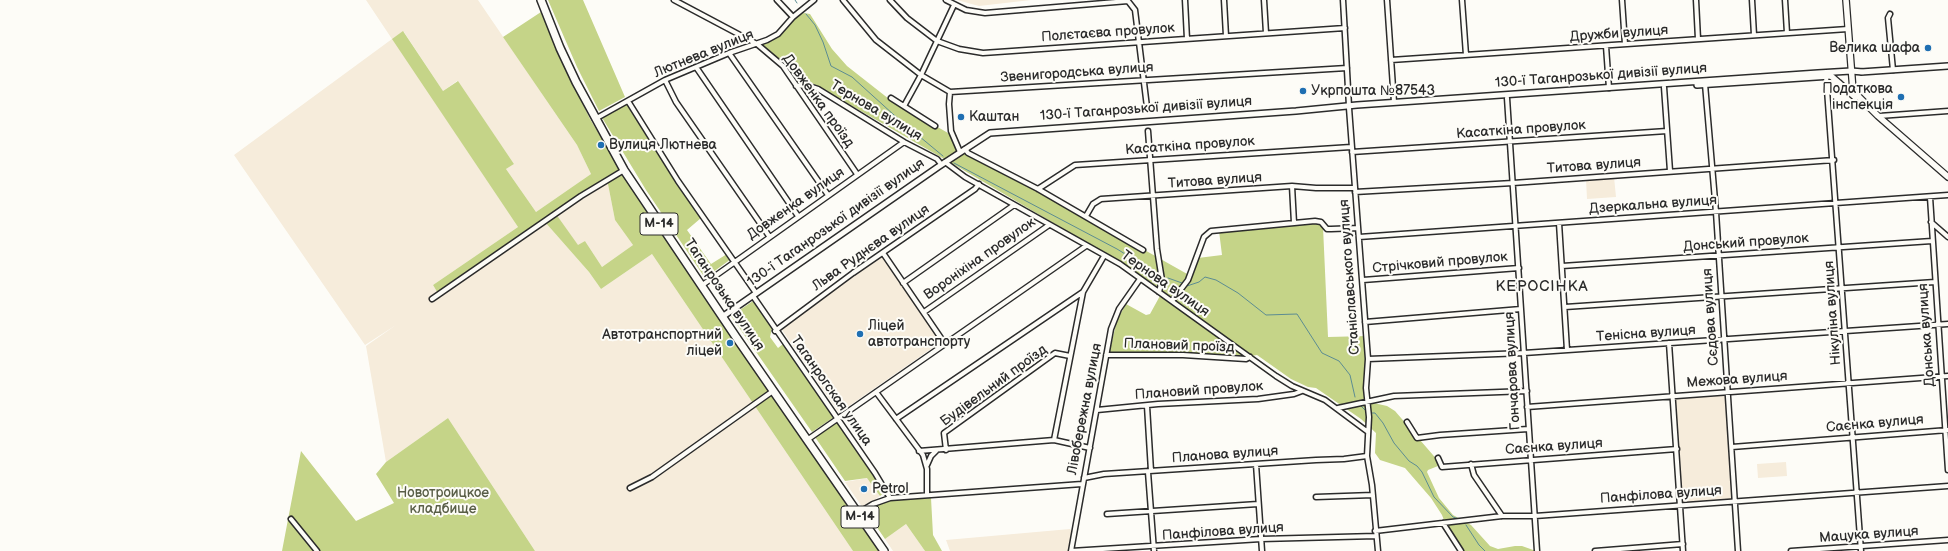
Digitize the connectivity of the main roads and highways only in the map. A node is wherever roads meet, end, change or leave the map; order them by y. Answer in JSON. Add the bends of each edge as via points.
{"nodes":[{"id":1,"x":541,"y":0,"type":"edge"},
{"id":2,"x":1846,"y":0,"type":"edge"},
{"id":3,"x":1828,"y":75,"type":"road end"},
{"id":4,"x":1839,"y":83,"type":"junction"},
{"id":5,"x":1828,"y":88,"type":"road end"},
{"id":6,"x":1862,"y":102,"type":"junction"},
{"id":7,"x":1948,"y":177,"type":"edge"},
{"id":8,"x":884,"y":551,"type":"edge"}],
"edges":[{"from":1,"to":8,"type":"highway","name":"Таганрозька вулиця","number":"М-14","via":[[560,48],[595,120],[624,170]]},
{"from":2,"to":6,"type":"main road","via":[[1853,91]]},
{"from":3,"to":4,"type":"main road"},
{"from":4,"to":5,"type":"main road","via":[[1832,83]]},
{"from":4,"to":6,"type":"main road"},
{"from":6,"to":7,"type":"main road"}]}
